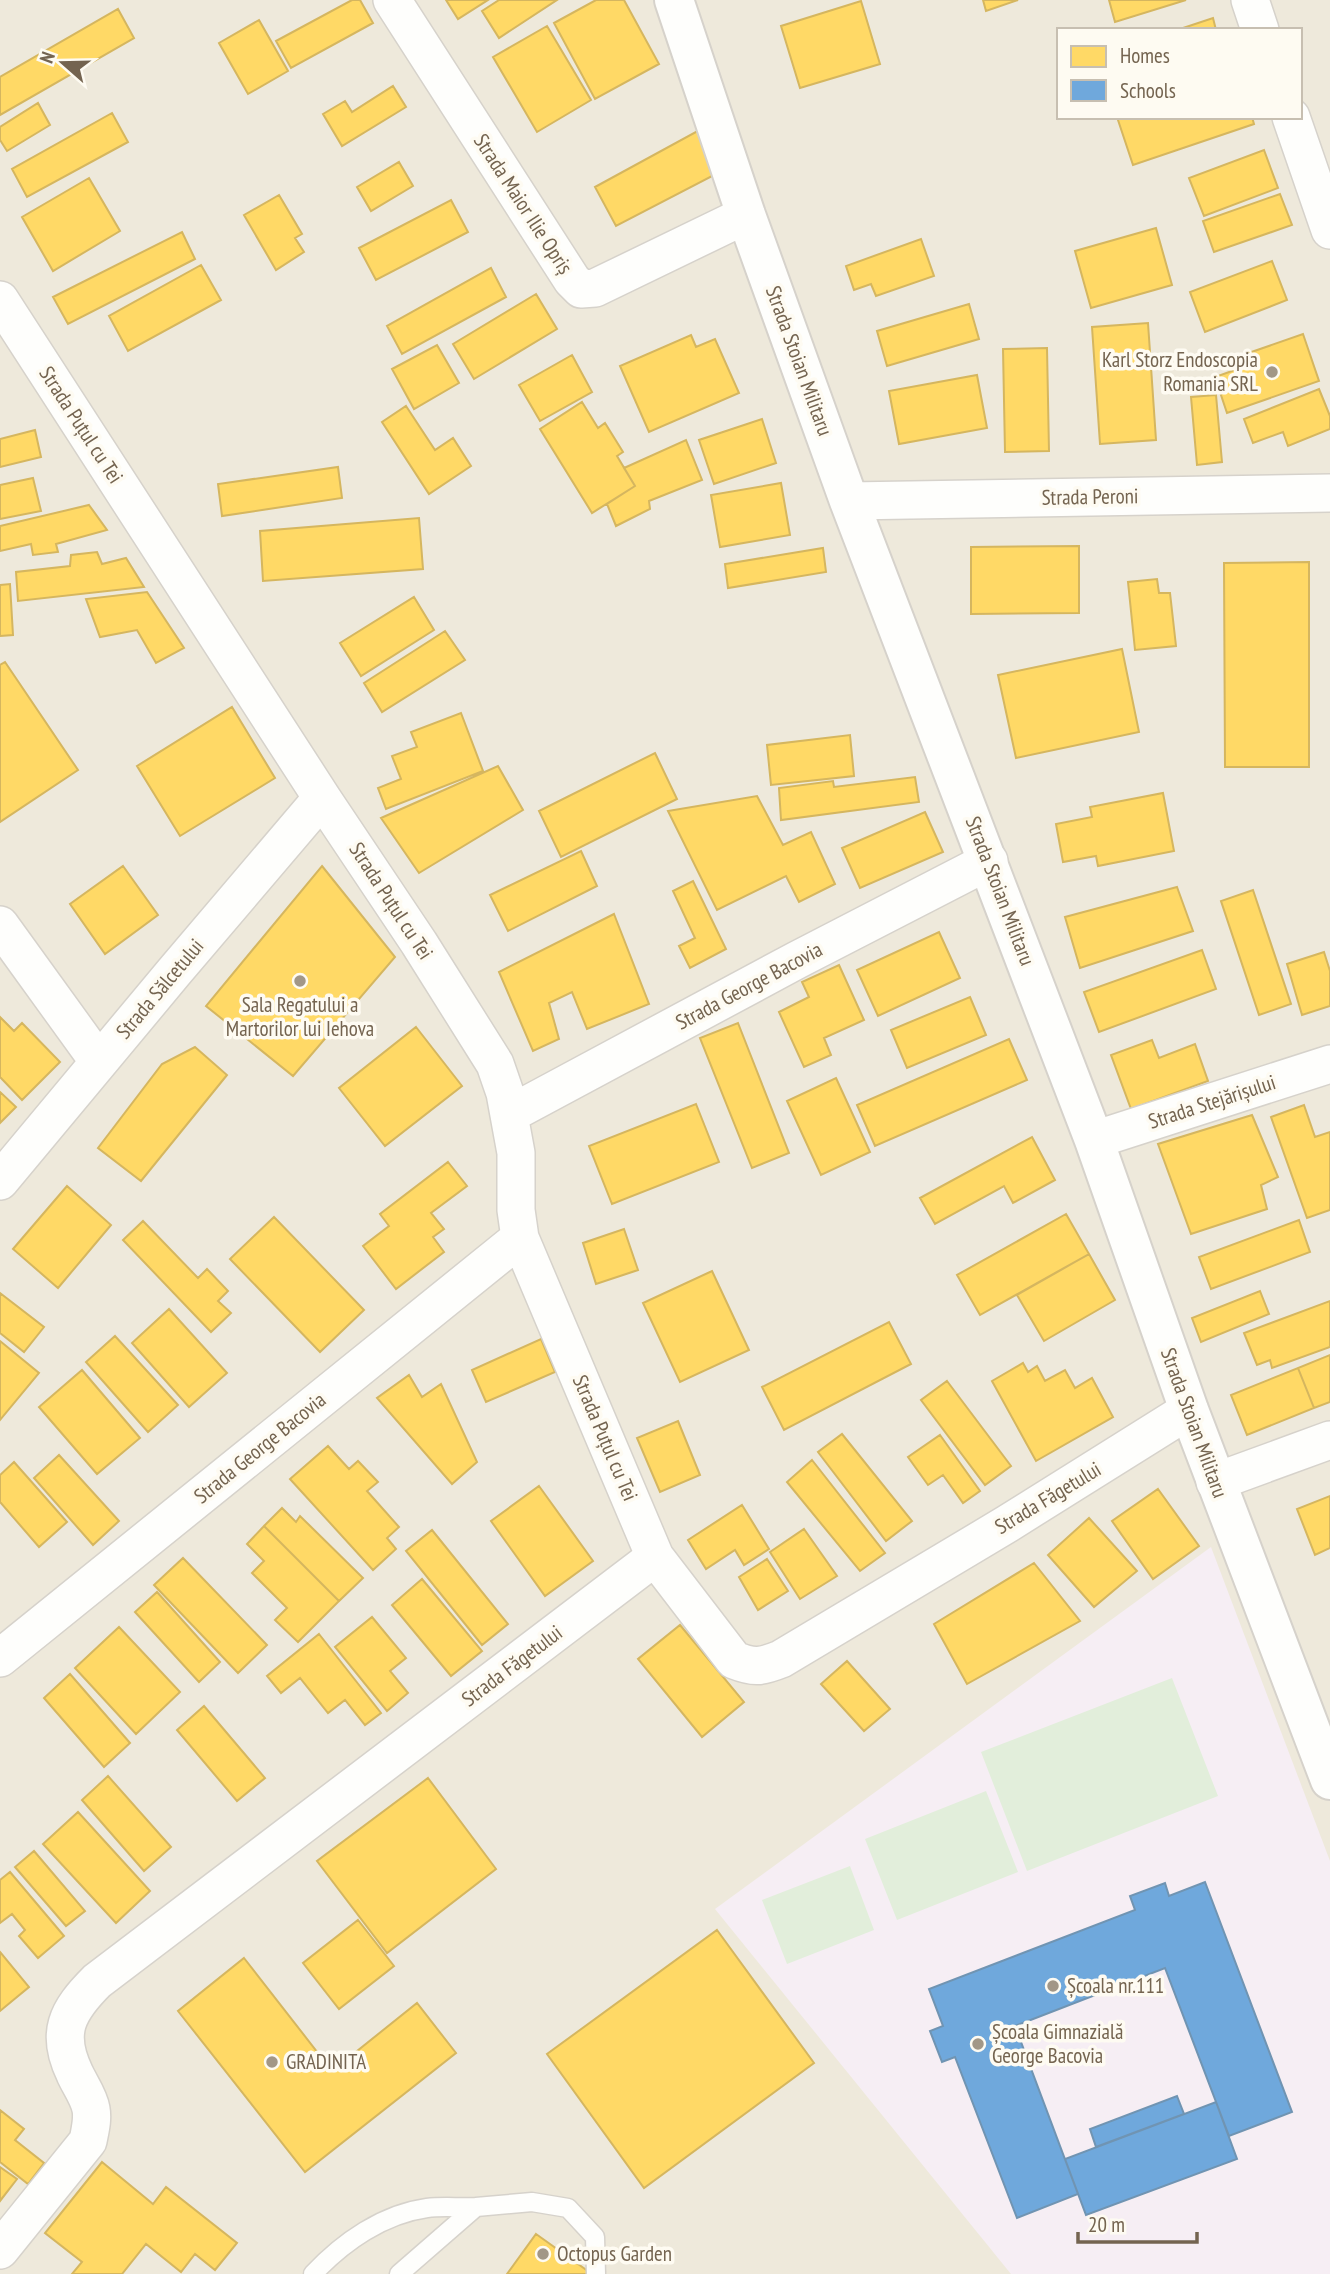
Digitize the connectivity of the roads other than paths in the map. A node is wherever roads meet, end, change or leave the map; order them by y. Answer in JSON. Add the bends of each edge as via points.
{"nodes":[{"id":1,"x":392,"y":0,"type":"edge"},
{"id":2,"x":674,"y":0,"type":"edge"},
{"id":3,"x":1250,"y":0,"type":"edge"},
{"id":4,"x":1259,"y":28,"type":"edge"},
{"id":5,"x":1292,"y":119,"type":"edge"},
{"id":6,"x":746,"y":215,"type":"junction"},
{"id":7,"x":1330,"y":230,"type":"edge"},
{"id":8,"x":0,"y":300,"type":"edge"},
{"id":9,"x":1330,"y":493,"type":"edge"},
{"id":10,"x":849,"y":500,"type":"junction"},
{"id":11,"x":322,"y":798,"type":"junction"},
{"id":12,"x":989,"y":861,"type":"junction"},
{"id":13,"x":0,"y":925,"type":"edge"},
{"id":14,"x":99,"y":1062,"type":"junction"},
{"id":15,"x":1330,"y":1064,"type":"edge"},
{"id":16,"x":510,"y":1114,"type":"junction"},
{"id":17,"x":1094,"y":1140,"type":"junction"},
{"id":18,"x":0,"y":1181,"type":"edge"},
{"id":19,"x":520,"y":1238,"type":"junction"},
{"id":20,"x":1189,"y":1410,"type":"junction"},
{"id":21,"x":1330,"y":1440,"type":"edge"},
{"id":22,"x":1215,"y":1482,"type":"junction"},
{"id":23,"x":655,"y":1556,"type":"junction"},
{"id":24,"x":0,"y":1658,"type":"edge"},
{"id":25,"x":1330,"y":1780,"type":"edge"},
{"id":26,"x":476,"y":2207,"type":"junction"},
{"id":27,"x":0,"y":2250,"type":"edge"},
{"id":28,"x":313,"y":2274,"type":"edge"},
{"id":29,"x":399,"y":2274,"type":"edge"},
{"id":30,"x":596,"y":2274,"type":"edge"}],
"edges":[{"from":1,"to":6,"type":"street","name":"Strada Maior Ilie Opriș","via":[[581,289],[595,288]]},
{"from":2,"to":6,"type":"street","name":"Strada Stoian Militaru"},
{"from":3,"to":4,"type":"street"},
{"from":5,"to":7,"type":"street"},
{"from":6,"to":10,"type":"street","name":"Strada Stoian Militaru"},
{"from":8,"to":11,"type":"street","name":"Strada Puțul cu Tei"},
{"from":9,"to":10,"type":"street","name":"Strada Peroni"},
{"from":10,"to":12,"type":"street","name":"Strada Stoian Militaru"},
{"from":11,"to":14,"type":"street","name":"Strada Sălcetului"},
{"from":11,"to":16,"type":"street","name":"Strada Puțul cu Tei","via":[[495,1064]]},
{"from":12,"to":16,"type":"street","name":"Strada George Bacovia"},
{"from":12,"to":17,"type":"street","name":"Strada Stoian Militaru"},
{"from":13,"to":14,"type":"street"},
{"from":14,"to":18,"type":"street","name":"Strada Sălcetului"},
{"from":15,"to":17,"type":"street","name":"Strada Stejărișului"},
{"from":16,"to":19,"type":"street","name":"Strada Puțul cu Tei"},
{"from":17,"to":20,"type":"street","name":"Strada Stoian Militaru"},
{"from":19,"to":23,"type":"street","name":"Strada Puțul cu Tei"},
{"from":19,"to":24,"type":"street","name":"Strada George Bacovia"},
{"from":20,"to":22,"type":"street","name":"Strada Stoian Militaru"},
{"from":20,"to":23,"type":"street","name":"Strada Făgetului","via":[[765,1665],[751,1667],[734,1660]]},
{"from":21,"to":22,"type":"street"},
{"from":22,"to":25,"type":"street","name":"Strada Stoian Militaru"},
{"from":23,"to":27,"type":"street","name":"Strada Făgetului","via":[[97,1981],[76,2002],[68,2018],[66,2054],[91,2106],[88,2141]]},
{"from":26,"to":28,"type":"lane","via":[[427,2208],[381,2222],[335,2250]]},
{"from":26,"to":29,"type":"lane"},
{"from":26,"to":30,"type":"lane","via":[[532,2202],[568,2208],[595,2237]]}]}
